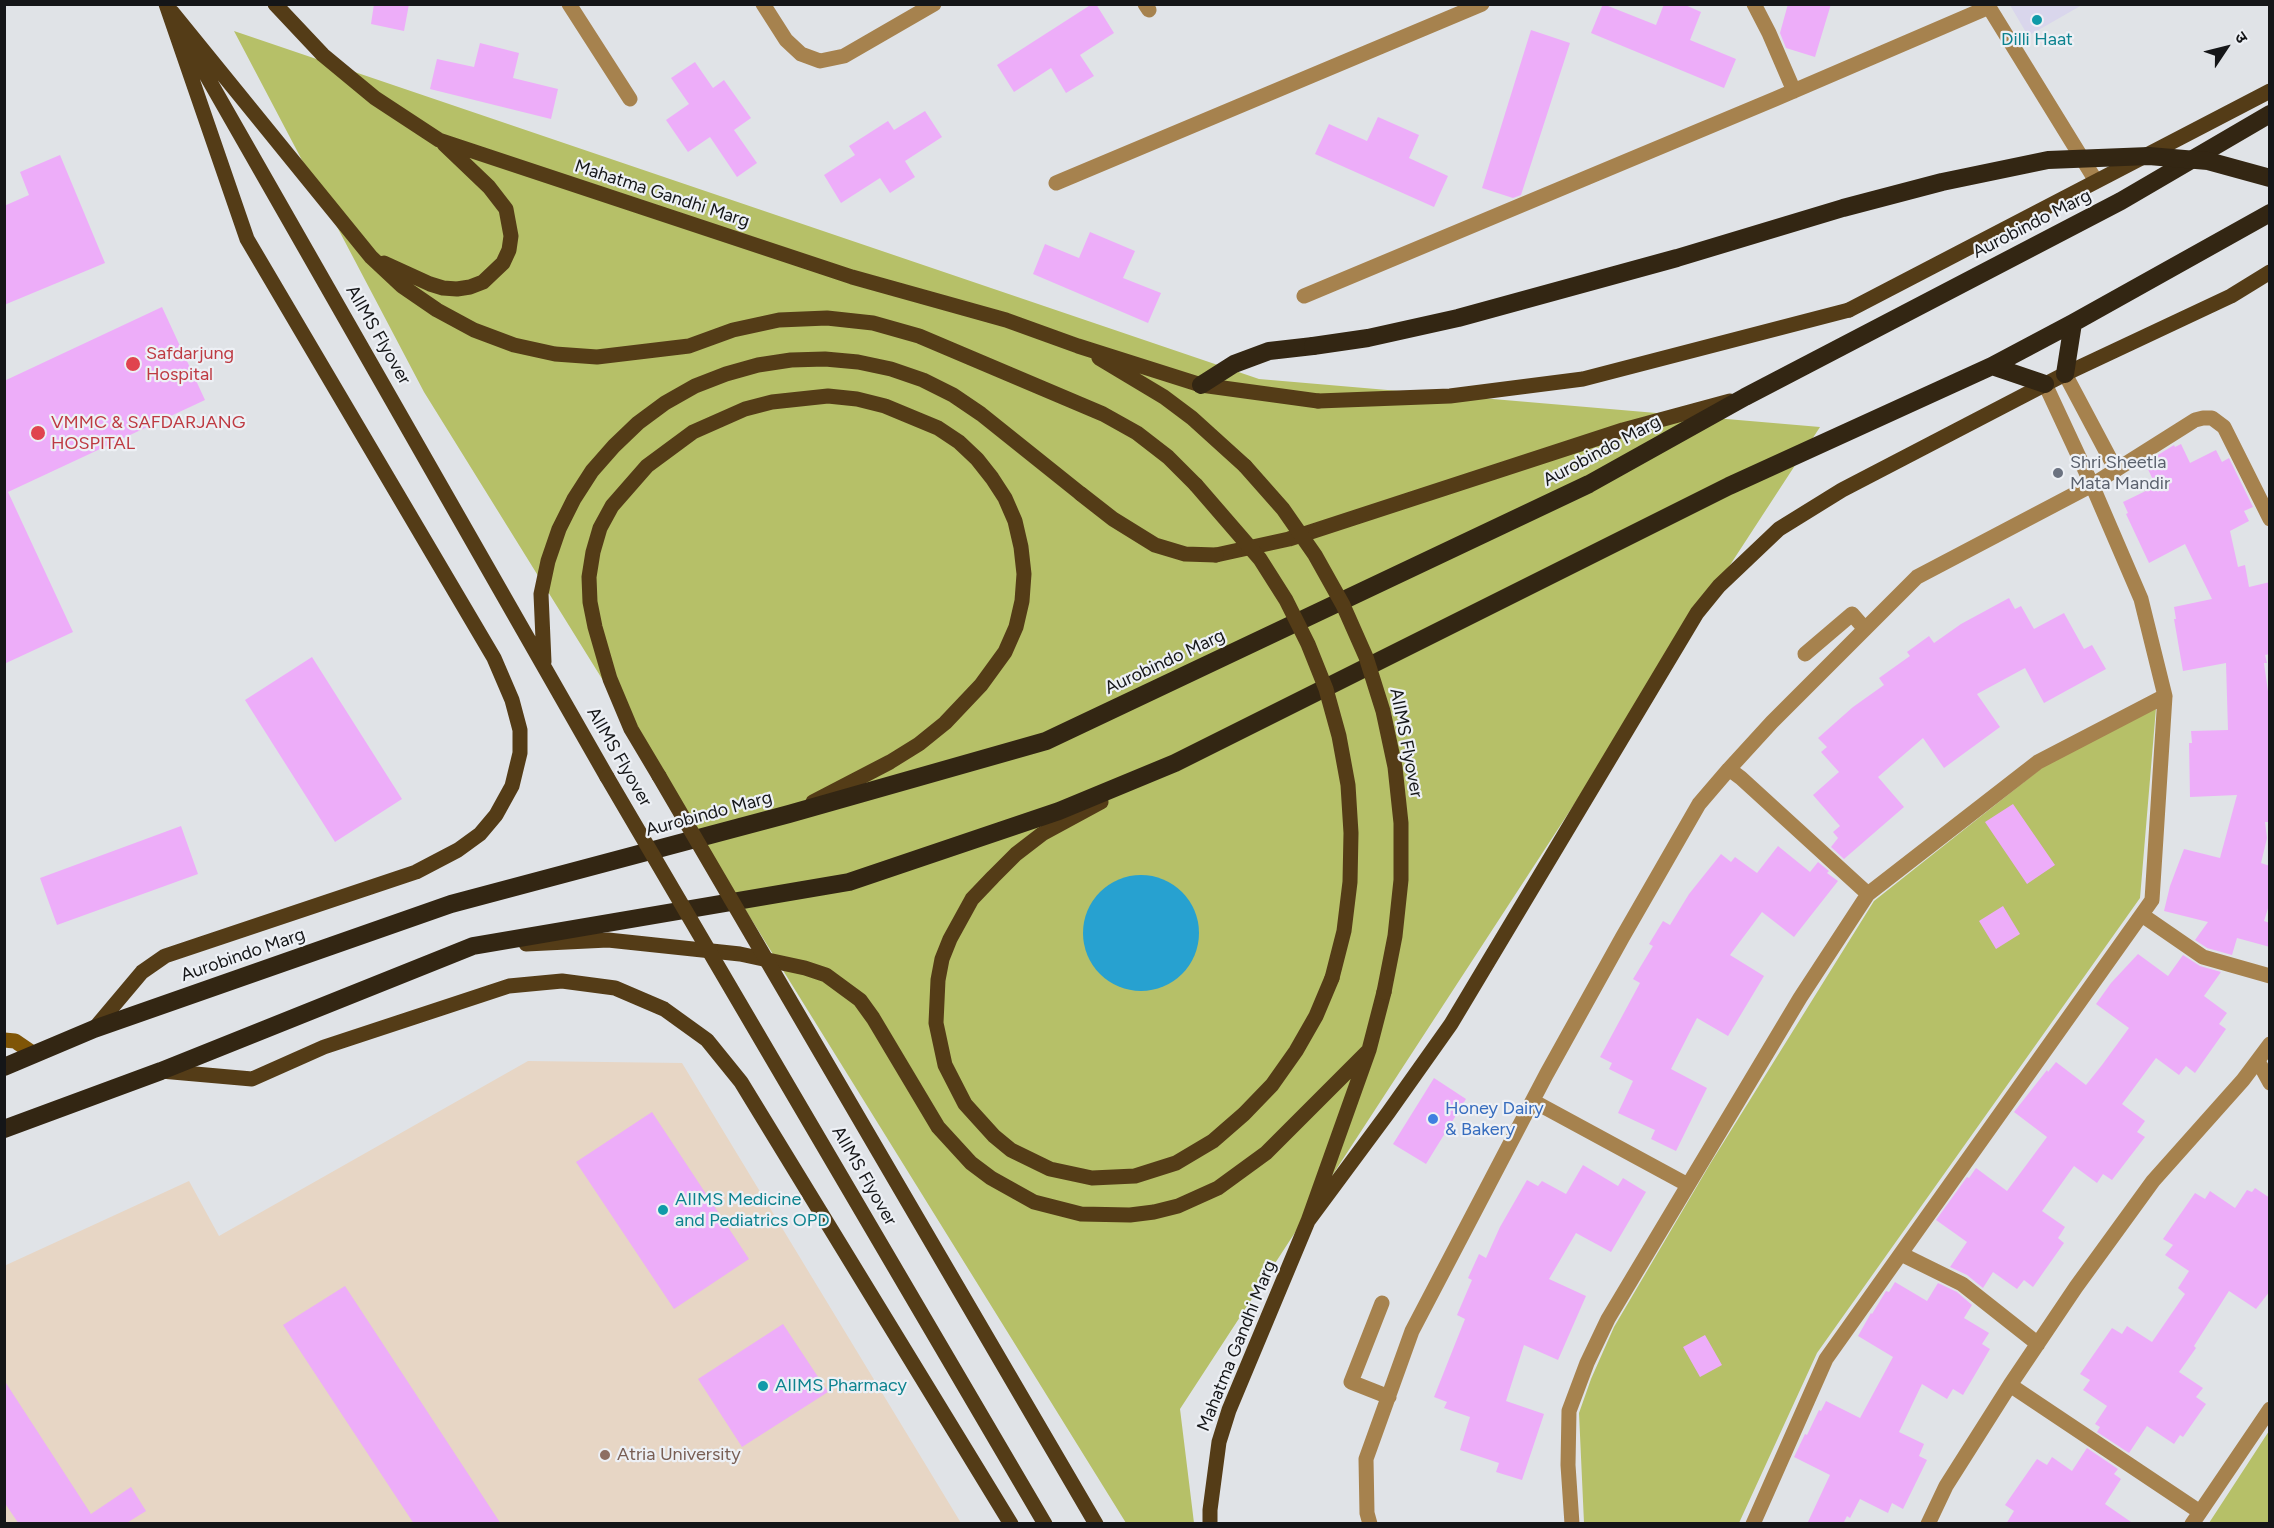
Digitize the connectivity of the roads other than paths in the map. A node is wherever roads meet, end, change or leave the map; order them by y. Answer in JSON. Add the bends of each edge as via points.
{"nodes":[{"id":1,"x":167,"y":4,"type":"edge"},
{"id":2,"x":275,"y":4,"type":"edge"},
{"id":3,"x":569,"y":4,"type":"edge"},
{"id":4,"x":763,"y":4,"type":"edge"},
{"id":5,"x":934,"y":4,"type":"edge"},
{"id":6,"x":1482,"y":4,"type":"edge"},
{"id":7,"x":1754,"y":4,"type":"edge"},
{"id":8,"x":1988,"y":6,"type":"edge"},
{"id":9,"x":1794,"y":91,"type":"junction"},
{"id":10,"x":2270,"y":92,"type":"edge"},
{"id":11,"x":630,"y":99,"type":"dead end"},
{"id":12,"x":2270,"y":114,"type":"edge"},
{"id":13,"x":439,"y":140,"type":"junction"},
{"id":14,"x":2270,"y":178,"type":"edge"},
{"id":15,"x":2096,"y":181,"type":"junction"},
{"id":16,"x":1056,"y":183,"type":"dead end"},
{"id":17,"x":2270,"y":213,"type":"edge"},
{"id":18,"x":371,"y":257,"type":"junction"},
{"id":19,"x":2270,"y":272,"type":"edge"},
{"id":20,"x":1304,"y":296,"type":"dead end"},
{"id":21,"x":2073,"y":323,"type":"junction"},
{"id":22,"x":1078,"y":346,"type":"junction"},
{"id":23,"x":1992,"y":366,"type":"junction"},
{"id":24,"x":2065,"y":374,"type":"junction"},
{"id":25,"x":2045,"y":384,"type":"junction"},
{"id":26,"x":1201,"y":385,"type":"junction"},
{"id":27,"x":1745,"y":397,"type":"junction"},
{"id":28,"x":2116,"y":470,"type":"junction"},
{"id":29,"x":2092,"y":485,"type":"junction"},
{"id":30,"x":2270,"y":519,"type":"edge"},
{"id":31,"x":1865,"y":629,"type":"junction"},
{"id":32,"x":1805,"y":654,"type":"dead end"},
{"id":33,"x":544,"y":665,"type":"junction"},
{"id":34,"x":2165,"y":696,"type":"junction"},
{"id":35,"x":1175,"y":763,"type":"junction"},
{"id":36,"x":1729,"y":769,"type":"junction"},
{"id":37,"x":789,"y":814,"type":"junction"},
{"id":38,"x":1869,"y":894,"type":"junction"},
{"id":39,"x":2142,"y":915,"type":"junction"},
{"id":40,"x":473,"y":946,"type":"junction"},
{"id":41,"x":2270,"y":976,"type":"edge"},
{"id":42,"x":94,"y":1029,"type":"junction"},
{"id":43,"x":4,"y":1040,"type":"edge"},
{"id":44,"x":2270,"y":1044,"type":"edge"},
{"id":45,"x":1369,"y":1050,"type":"junction"},
{"id":46,"x":34,"y":1054,"type":"junction"},
{"id":47,"x":2258,"y":1061,"type":"junction"},
{"id":48,"x":4,"y":1067,"type":"edge"},
{"id":49,"x":160,"y":1071,"type":"junction"},
{"id":50,"x":2270,"y":1083,"type":"edge"},
{"id":51,"x":1533,"y":1101,"type":"junction"},
{"id":52,"x":4,"y":1129,"type":"edge"},
{"id":53,"x":1688,"y":1185,"type":"junction"},
{"id":54,"x":1308,"y":1221,"type":"junction"},
{"id":55,"x":1901,"y":1254,"type":"junction"},
{"id":56,"x":1382,"y":1303,"type":"dead end"},
{"id":57,"x":2038,"y":1344,"type":"junction"},
{"id":58,"x":2010,"y":1385,"type":"junction"},
{"id":59,"x":1389,"y":1397,"type":"junction"},
{"id":60,"x":2270,"y":1409,"type":"edge"},
{"id":61,"x":2196,"y":1518,"type":"edge"},
{"id":62,"x":1011,"y":1524,"type":"edge"},
{"id":63,"x":1045,"y":1524,"type":"edge"},
{"id":64,"x":1096,"y":1524,"type":"edge"},
{"id":65,"x":1210,"y":1524,"type":"edge"},
{"id":66,"x":1370,"y":1524,"type":"edge"},
{"id":67,"x":1572,"y":1524,"type":"edge"},
{"id":68,"x":1753,"y":1524,"type":"edge"},
{"id":69,"x":1928,"y":1524,"type":"edge"}],
"edges":[{"from":1,"to":18,"type":"main road"},
{"from":1,"to":33,"type":"main road","name":"AIIMS Flyover"},
{"from":1,"to":42,"type":"main road","via":[[247,239],[494,658],[512,700],[520,730],[520,753],[512,786],[496,815],[480,834],[458,850],[416,872],[165,956],[142,972]]},
{"from":2,"to":13,"type":"main road","name":"Mahatma Gandhi Marg","via":[[323,55],[375,98]]},
{"from":3,"to":11,"type":"street"},
{"from":4,"to":5,"type":"street","via":[[786,40],[801,54],[820,61],[844,56]]},
{"from":6,"to":16,"type":"street"},
{"from":7,"to":9,"type":"street"},
{"from":8,"to":9,"type":"street"},
{"from":8,"to":15,"type":"street"},
{"from":9,"to":20,"type":"street"},
{"from":10,"to":15,"type":"main road"},
{"from":12,"to":27,"type":"highway","name":"Aurobindo Marg","via":[[2121,201]]},
{"from":13,"to":18,"type":"main road","via":[[506,209],[511,236],[503,263],[483,282],[457,289],[430,284]]},
{"from":13,"to":22,"type":"main road","name":"Mahatma Gandhi Marg","via":[[852,277],[1006,320]]},
{"from":14,"to":26,"type":"highway","bridge":true,"via":[[2208,161],[2149,156],[2048,160],[1854,205],[1458,318],[1368,338],[1269,351],[1234,364]]},
{"from":15,"to":26,"type":"main road","bridge":true,"via":[[1849,310],[1583,379],[1450,396],[1318,400]]},
{"from":17,"to":21,"type":"highway"},
{"from":18,"to":35,"type":"main road","bridge":true,"via":[[402,286],[474,330],[514,345],[555,354],[597,357],[658,351],[779,320],[826,318],[873,323],[919,336],[1103,414],[1137,433],[1196,485],[1260,559],[1286,600],[1326,689],[1348,785],[1352,833],[1350,882],[1332,978],[1316,1016],[1272,1085],[1213,1141],[1176,1163],[1135,1176],[1092,1178],[1050,1169],[1011,1150],[965,1104],[945,1065],[936,1023],[942,959],[972,899],[1016,854],[1042,834]]},
{"from":19,"to":24,"type":"main road","via":[[2230,296]]},
{"from":21,"to":23,"type":"highway"},
{"from":21,"to":24,"type":"highway"},
{"from":22,"to":26,"type":"main road"},
{"from":22,"to":45,"type":"main road","name":"AIIMS Flyover","bridge":true,"via":[[1192,418],[1245,466],[1282,509],[1326,575],[1366,657],[1395,766],[1401,823],[1401,880],[1395,936]]},
{"from":23,"to":25,"type":"highway"},
{"from":23,"to":35,"type":"highway","via":[[1729,486]]},
{"from":24,"to":25,"type":"main road"},
{"from":24,"to":28,"type":"street"},
{"from":25,"to":29,"type":"street"},
{"from":25,"to":54,"type":"main road","via":[[1824,501],[1779,529],[1719,586],[1697,614],[1451,1024]]},
{"from":27,"to":33,"type":"main road","bridge":true,"via":[[1623,430],[1290,539],[1216,555],[1185,554],[1155,545],[1113,519],[981,414],[943,390],[891,369],[858,362],[802,360],[758,365],[695,386],[665,403],[638,423],[592,471],[559,529],[541,594]]},
{"from":27,"to":37,"type":"highway","name":"Aurobindo Marg","via":[[1588,484],[1046,741]]},
{"from":28,"to":29,"type":"street"},
{"from":28,"to":30,"type":"street","via":[[2195,420],[2212,418],[2224,427]]},
{"from":29,"to":31,"type":"street","via":[[1917,576]]},
{"from":29,"to":34,"type":"street","via":[[2141,599]]},
{"from":31,"to":32,"type":"street","via":[[1852,614]]},
{"from":31,"to":36,"type":"street"},
{"from":33,"to":63,"type":"main road","name":"AIIMS Flyover","bridge":true},
{"from":34,"to":38,"type":"street","via":[[2038,762]]},
{"from":34,"to":39,"type":"street","via":[[2152,900]]},
{"from":35,"to":40,"type":"highway","via":[[1059,811],[849,882]]},
{"from":36,"to":38,"type":"street"},
{"from":36,"to":51,"type":"street","via":[[1699,804]]},
{"from":37,"to":42,"type":"highway","name":"Aurobindo Marg","via":[[451,904]]},
{"from":37,"to":64,"type":"main road","bridge":true,"via":[[890,762],[945,723],[1005,652],[1022,601],[1024,574],[1014,521],[1005,498],[976,459],[938,429],[885,406],[857,399],[800,397],[745,409],[693,432],[641,472],[612,506],[600,528],[590,569],[595,627],[610,679],[631,729]]},
{"from":38,"to":53,"type":"street","via":[[1800,998]]},
{"from":39,"to":41,"type":"street","via":[[2203,957]]},
{"from":39,"to":55,"type":"street"},
{"from":40,"to":45,"type":"main road","via":[[608,940],[740,954],[826,975],[860,1000],[938,1127],[971,1163],[1034,1202],[1081,1214],[1154,1212],[1218,1188],[1266,1153]]},
{"from":40,"to":49,"type":"highway"},
{"from":42,"to":46,"type":"highway","name":"Aurobindo Marg"},
{"from":43,"to":46,"type":"main road","via":[[15,1041]]},
{"from":44,"to":47,"type":"street"},
{"from":45,"to":54,"type":"main road","name":"AIIMS Flyover"},
{"from":46,"to":48,"type":"highway","name":"Aurobindo Marg"},
{"from":47,"to":50,"type":"street"},
{"from":47,"to":57,"type":"street","via":[[2153,1181]]},
{"from":49,"to":52,"type":"highway"},
{"from":49,"to":62,"type":"main road","via":[[252,1079],[324,1047],[508,986],[562,981],[615,988],[664,1009],[707,1040],[741,1082]]},
{"from":51,"to":53,"type":"street"},
{"from":51,"to":59,"type":"street","via":[[1412,1331]]},
{"from":53,"to":67,"type":"street","via":[[1608,1319],[1569,1411]]},
{"from":54,"to":65,"type":"main road","name":"Mahatma Gandhi Marg","via":[[1229,1410],[1219,1442]]},
{"from":55,"to":57,"type":"street","via":[[1962,1284]]},
{"from":55,"to":68,"type":"street","via":[[1826,1359]]},
{"from":56,"to":59,"type":"street","via":[[1351,1382]]},
{"from":57,"to":58,"type":"street"},
{"from":58,"to":61,"type":"street"},
{"from":58,"to":69,"type":"street","via":[[1946,1485]]},
{"from":59,"to":66,"type":"street","via":[[1366,1460]]},
{"from":60,"to":61,"type":"street"}]}
